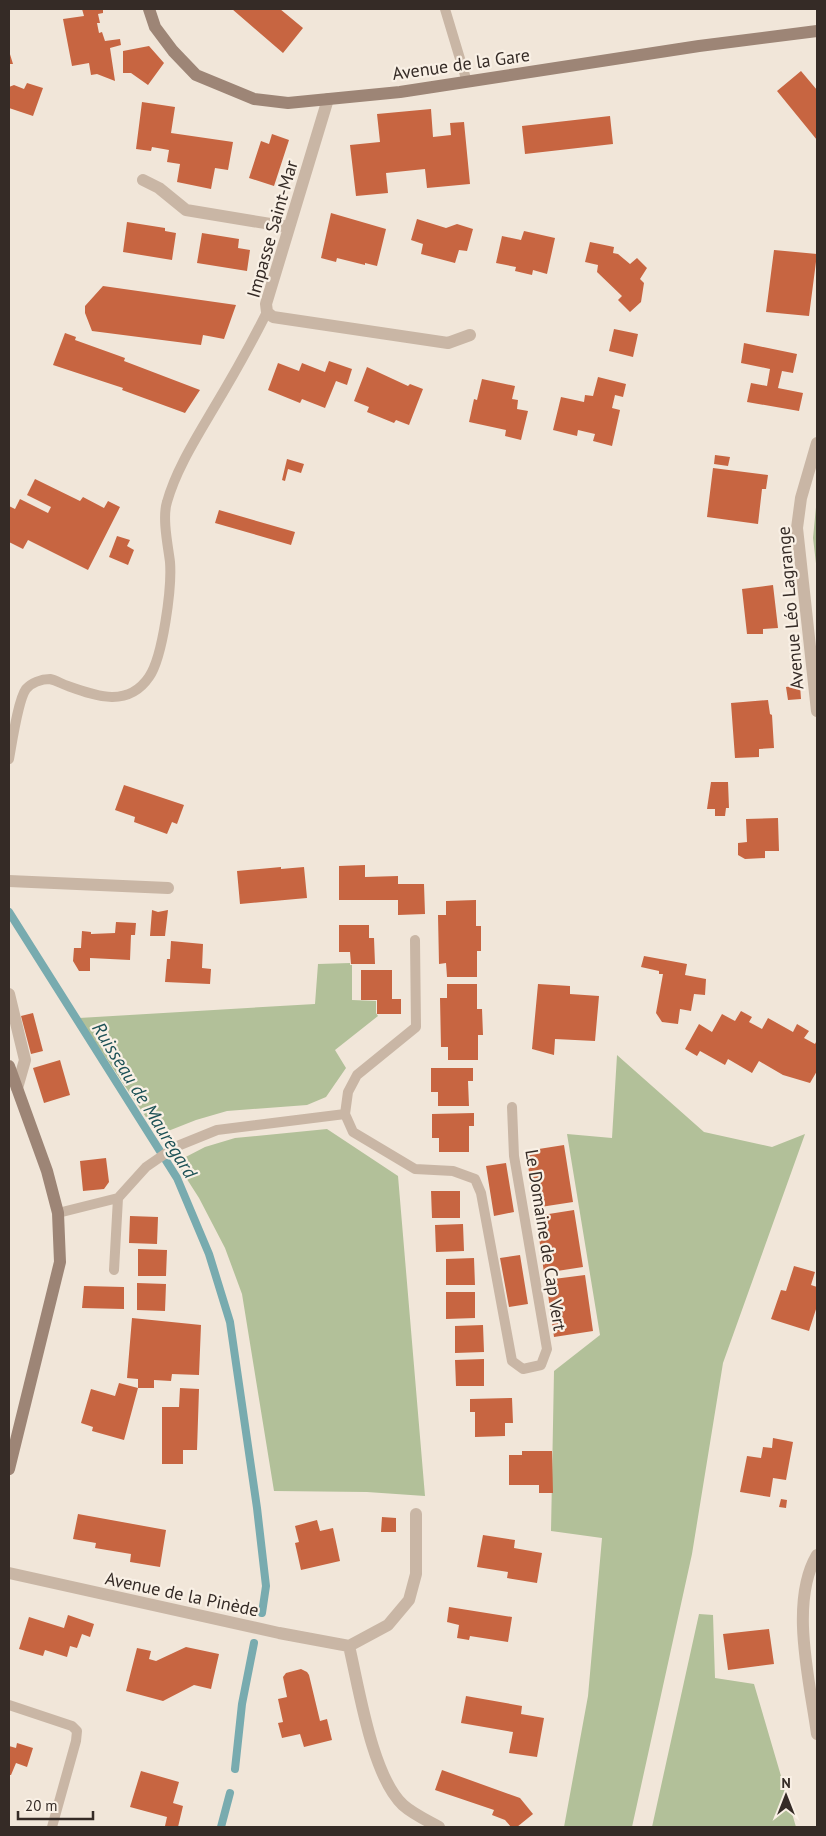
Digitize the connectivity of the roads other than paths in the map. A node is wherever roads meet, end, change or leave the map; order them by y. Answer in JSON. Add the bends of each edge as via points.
{"nodes":[{"id":1,"x":149,"y":9,"type":"edge"},
{"id":2,"x":445,"y":9,"type":"edge"},
{"id":3,"x":817,"y":30,"type":"edge"},
{"id":4,"x":467,"y":82,"type":"junction"},
{"id":5,"x":328,"y":99,"type":"junction"},
{"id":6,"x":143,"y":180,"type":"dead end"},
{"id":7,"x":289,"y":227,"type":"junction"},
{"id":8,"x":267,"y":312,"type":"junction"},
{"id":9,"x":470,"y":335,"type":"dead end"},
{"id":10,"x":817,"y":444,"type":"edge"},
{"id":11,"x":817,"y":711,"type":"edge"},
{"id":12,"x":9,"y":759,"type":"edge"},
{"id":13,"x":9,"y":881,"type":"edge"},
{"id":14,"x":168,"y":888,"type":"dead end"},
{"id":15,"x":416,"y":940,"type":"dead end"},
{"id":16,"x":9,"y":994,"type":"edge"},
{"id":17,"x":9,"y":1066,"type":"edge"},
{"id":18,"x":17,"y":1088,"type":"junction"},
{"id":19,"x":512,"y":1108,"type":"dead end"},
{"id":20,"x":345,"y":1114,"type":"junction"},
{"id":21,"x":118,"y":1198,"type":"junction"},
{"id":22,"x":58,"y":1214,"type":"junction"},
{"id":23,"x":114,"y":1270,"type":"dead end"},
{"id":24,"x":9,"y":1469,"type":"edge"},
{"id":25,"x":416,"y":1514,"type":"dead end"},
{"id":26,"x":817,"y":1554,"type":"edge"},
{"id":27,"x":9,"y":1573,"type":"edge"},
{"id":28,"x":349,"y":1646,"type":"junction"},
{"id":29,"x":9,"y":1705,"type":"edge"},
{"id":30,"x":817,"y":1734,"type":"edge"},
{"id":31,"x":52,"y":1827,"type":"edge"},
{"id":32,"x":439,"y":1827,"type":"edge"}],
"edges":[{"from":1,"to":5,"type":"street","name":"Avenue de la Gare","via":[[154,27],[196,75],[254,99],[288,103]]},
{"from":2,"to":4,"type":"lane"},
{"from":3,"to":4,"type":"street","name":"Avenue de la Gare"},
{"from":4,"to":5,"type":"street","name":"Avenue de la Gare"},
{"from":5,"to":7,"type":"street","name":"Impasse Saint-Mar"},
{"from":6,"to":7,"type":"street","via":[[159,188],[186,210]]},
{"from":7,"to":8,"type":"street","name":"Impasse Saint-Mar","via":[[266,304]]},
{"from":8,"to":9,"type":"street","name":"Impasse Saint-Mar","via":[[273,317],[448,343]]},
{"from":8,"to":12,"type":"lane","via":[[189,451],[166,504],[170,590],[161,644],[151,675],[142,687],[113,698],[97,696],[49,679],[35,682],[22,699]]},
{"from":10,"to":11,"type":"street","name":"Avenue Léo Lagrange","via":[[801,498],[797,528]]},
{"from":13,"to":14,"type":"street"},
{"from":15,"to":20,"type":"lane","via":[[416,1027],[357,1075],[348,1092]]},
{"from":16,"to":18,"type":"street","via":[[25,1060]]},
{"from":17,"to":18,"type":"street"},
{"from":18,"to":22,"type":"street","via":[[47,1171]]},
{"from":19,"to":20,"type":"lane","name":"Le Domaine de Cap Vert","via":[[514,1156],[547,1348],[541,1365],[523,1369],[512,1361],[481,1194],[475,1179],[454,1171],[415,1168],[353,1132]]},
{"from":20,"to":21,"type":"lane","via":[[217,1130],[175,1147],[146,1167]]},
{"from":21,"to":22,"type":"lane"},
{"from":21,"to":23,"type":"lane"},
{"from":22,"to":24,"type":"street","via":[[60,1262]]},
{"from":25,"to":28,"type":"street","via":[[416,1574],[409,1600],[388,1624]]},
{"from":26,"to":30,"type":"street","via":[[810,1567],[802,1630]]},
{"from":27,"to":28,"type":"street","name":"Avenue de la Pinède"},
{"from":28,"to":32,"type":"street","via":[[372,1746],[390,1787],[403,1805]]},
{"from":29,"to":31,"type":"lane","via":[[72,1726],[77,1731]]}]}
